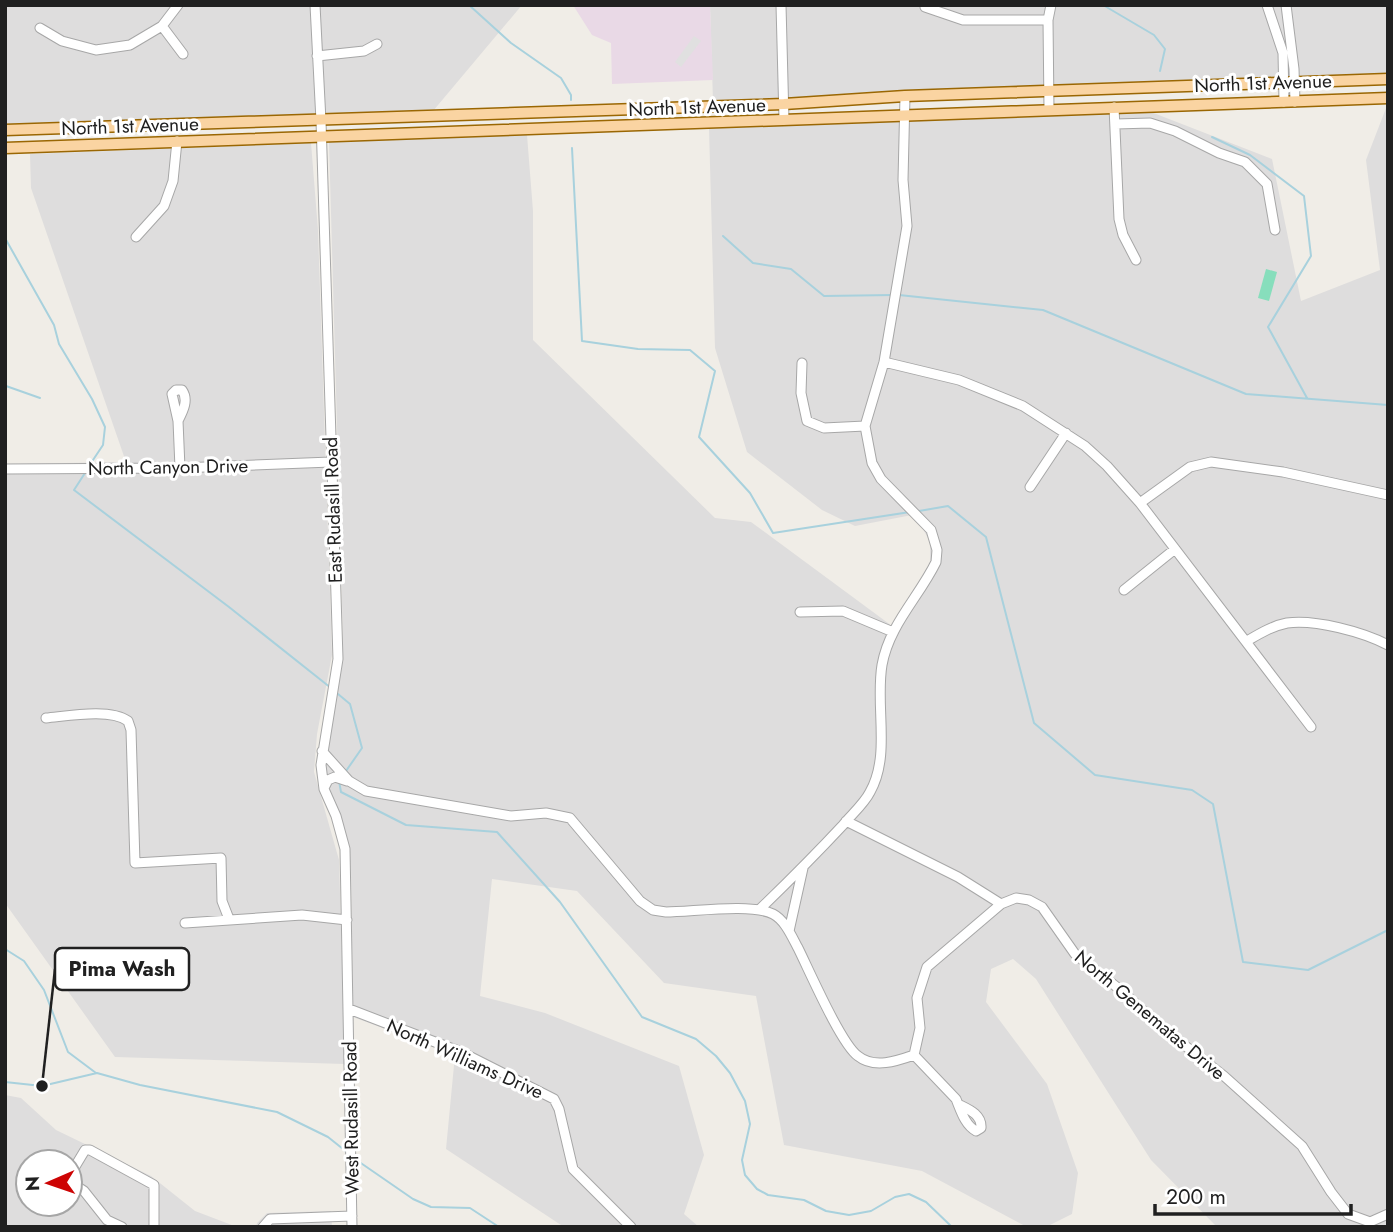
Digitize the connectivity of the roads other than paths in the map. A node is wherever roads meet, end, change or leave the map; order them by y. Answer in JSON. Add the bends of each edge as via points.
{"nodes":[{"id":1,"x":178,"y":5,"type":"edge"},
{"id":2,"x":315,"y":5,"type":"edge"},
{"id":3,"x":781,"y":5,"type":"edge"},
{"id":4,"x":1051,"y":5,"type":"edge"},
{"id":5,"x":1267,"y":5,"type":"edge"},
{"id":6,"x":1286,"y":5,"type":"edge"},
{"id":7,"x":925,"y":7,"type":"dead end"},
{"id":8,"x":1048,"y":20,"type":"junction"},
{"id":9,"x":162,"y":26,"type":"junction"},
{"id":10,"x":40,"y":29,"type":"dead end"},
{"id":11,"x":377,"y":44,"type":"dead end"},
{"id":12,"x":183,"y":54,"type":"dead end"},
{"id":13,"x":317,"y":56,"type":"junction"},
{"id":14,"x":1388,"y":79,"type":"edge"},
{"id":15,"x":1289,"y":83,"type":"junction"},
{"id":16,"x":1048,"y":92,"type":"junction"},
{"id":17,"x":905,"y":96,"type":"junction"},
{"id":18,"x":1388,"y":98,"type":"edge"},
{"id":19,"x":1289,"y":102,"type":"junction"},
{"id":20,"x":784,"y":104,"type":"junction"},
{"id":21,"x":1115,"y":107,"type":"junction"},
{"id":22,"x":1049,"y":110,"type":"junction"},
{"id":23,"x":906,"y":115,"type":"junction"},
{"id":24,"x":785,"y":120,"type":"junction"},
{"id":25,"x":321,"y":121,"type":"junction"},
{"id":26,"x":1116,"y":124,"type":"junction"},
{"id":27,"x":5,"y":130,"type":"edge"},
{"id":28,"x":321,"y":136,"type":"junction"},
{"id":29,"x":177,"y":141,"type":"junction"},
{"id":30,"x":5,"y":148,"type":"edge"},
{"id":31,"x":1275,"y":230,"type":"dead end"},
{"id":32,"x":136,"y":237,"type":"dead end"},
{"id":33,"x":1136,"y":260,"type":"dead end"},
{"id":34,"x":884,"y":362,"type":"junction"},
{"id":35,"x":802,"y":363,"type":"dead end"},
{"id":36,"x":178,"y":421,"type":"dead end"},
{"id":37,"x":865,"y":426,"type":"junction"},
{"id":38,"x":1066,"y":433,"type":"junction"},
{"id":39,"x":331,"y":462,"type":"junction"},
{"id":40,"x":180,"y":468,"type":"junction"},
{"id":41,"x":5,"y":470,"type":"edge"},
{"id":42,"x":1030,"y":487,"type":"dead end"},
{"id":43,"x":1388,"y":495,"type":"edge"},
{"id":44,"x":1140,"y":503,"type":"junction"},
{"id":45,"x":1175,"y":549,"type":"junction"},
{"id":46,"x":1124,"y":590,"type":"dead end"},
{"id":47,"x":800,"y":612,"type":"dead end"},
{"id":48,"x":893,"y":632,"type":"junction"},
{"id":49,"x":1247,"y":641,"type":"junction"},
{"id":50,"x":1388,"y":645,"type":"edge"},
{"id":51,"x":46,"y":718,"type":"dead end"},
{"id":52,"x":1311,"y":727,"type":"dead end"},
{"id":53,"x":322,"y":751,"type":"junction"},
{"id":54,"x":351,"y":783,"type":"junction"},
{"id":55,"x":324,"y":788,"type":"junction"},
{"id":56,"x":846,"y":821,"type":"junction"},
{"id":57,"x":803,"y":868,"type":"junction"},
{"id":58,"x":1001,"y":904,"type":"junction"},
{"id":59,"x":760,"y":909,"type":"junction"},
{"id":60,"x":229,"y":919,"type":"junction"},
{"id":61,"x":347,"y":920,"type":"junction"},
{"id":62,"x":185,"y":923,"type":"dead end"},
{"id":63,"x":789,"y":931,"type":"junction"},
{"id":64,"x":349,"y":1009,"type":"junction"},
{"id":65,"x":914,"y":1055,"type":"junction"},
{"id":66,"x":958,"y":1104,"type":"dead end"},
{"id":67,"x":84,"y":1151,"type":"edge"},
{"id":68,"x":84,"y":1191,"type":"edge"},
{"id":69,"x":1388,"y":1214,"type":"edge"},
{"id":70,"x":352,"y":1216,"type":"junction"},
{"id":71,"x":105,"y":1224,"type":"edge"},
{"id":72,"x":122,"y":1227,"type":"edge"},
{"id":73,"x":154,"y":1227,"type":"edge"},
{"id":74,"x":262,"y":1227,"type":"edge"},
{"id":75,"x":352,"y":1227,"type":"edge"},
{"id":76,"x":631,"y":1227,"type":"edge"}],
"edges":[{"from":1,"to":9,"type":"street"},
{"from":2,"to":13,"type":"street","name":"East Rudasill Road"},
{"from":3,"to":20,"type":"street"},
{"from":4,"to":8,"type":"street"},
{"from":5,"to":15,"type":"street"},
{"from":6,"to":15,"type":"street"},
{"from":7,"to":8,"type":"street","via":[[963,20]]},
{"from":8,"to":16,"type":"street"},
{"from":9,"to":10,"type":"street","via":[[130,45],[96,50],[62,41]]},
{"from":9,"to":12,"type":"street"},
{"from":11,"to":13,"type":"street","via":[[364,51]]},
{"from":13,"to":25,"type":"street","name":"East Rudasill Road"},
{"from":14,"to":15,"type":"main road","name":"North 1st Avenue"},
{"from":15,"to":16,"type":"main road","name":"North 1st Avenue"},
{"from":15,"to":19,"type":"street"},
{"from":16,"to":17,"type":"main road","name":"North 1st Avenue"},
{"from":16,"to":22,"type":"street"},
{"from":17,"to":20,"type":"main road","name":"North 1st Avenue"},
{"from":17,"to":23,"type":"street"},
{"from":18,"to":19,"type":"main road","name":"North 1st Avenue"},
{"from":19,"to":21,"type":"main road","name":"North 1st Avenue"},
{"from":20,"to":24,"type":"street"},
{"from":20,"to":25,"type":"main road","name":"North 1st Avenue"},
{"from":21,"to":22,"type":"main road","name":"North 1st Avenue"},
{"from":21,"to":26,"type":"street"},
{"from":22,"to":23,"type":"main road","name":"North 1st Avenue"},
{"from":23,"to":24,"type":"main road","name":"North 1st Avenue"},
{"from":23,"to":34,"type":"street","via":[[903,180],[907,226]]},
{"from":24,"to":28,"type":"main road","name":"North 1st Avenue"},
{"from":25,"to":27,"type":"main road","name":"North 1st Avenue"},
{"from":25,"to":28,"type":"street","name":"East Rudasill Road"},
{"from":26,"to":31,"type":"street","via":[[1150,123],[1245,162],[1267,184]]},
{"from":26,"to":33,"type":"street","via":[[1119,219]]},
{"from":28,"to":29,"type":"main road","name":"North 1st Avenue"},
{"from":28,"to":39,"type":"street","name":"East Rudasill Road"},
{"from":29,"to":30,"type":"main road","name":"North 1st Avenue"},
{"from":29,"to":32,"type":"street","via":[[173,181],[164,206]]},
{"from":34,"to":37,"type":"street"},
{"from":34,"to":38,"type":"street","via":[[959,380],[1023,406]]},
{"from":35,"to":37,"type":"street","via":[[801,393],[807,421],[824,428]]},
{"from":36,"to":40,"type":"street"},
{"from":37,"to":48,"type":"street","via":[[872,463],[881,479],[931,530],[937,550],[931,572]]},
{"from":38,"to":42,"type":"street"},
{"from":38,"to":44,"type":"street","via":[[1108,466]]},
{"from":39,"to":40,"type":"street","name":"North Canyon Drive"},
{"from":39,"to":53,"type":"street","name":"East Rudasill Road","via":[[338,659]]},
{"from":40,"to":41,"type":"street","name":"North Canyon Drive"},
{"from":43,"to":44,"type":"street","via":[[1279,471],[1211,462],[1190,467]]},
{"from":44,"to":45,"type":"street"},
{"from":45,"to":46,"type":"street"},
{"from":45,"to":49,"type":"street"},
{"from":47,"to":48,"type":"street","via":[[843,611]]},
{"from":48,"to":56,"type":"street","via":[[882,667],[878,771],[870,793]]},
{"from":49,"to":50,"type":"street","via":[[1287,623],[1335,627]]},
{"from":49,"to":52,"type":"street"},
{"from":51,"to":60,"type":"street","via":[[86,714],[128,720],[135,863],[221,858],[222,901]]},
{"from":53,"to":54,"type":"street"},
{"from":53,"to":55,"type":"street","name":"East Rudasill Road"},
{"from":54,"to":55,"type":"street","via":[[335,776]]},
{"from":54,"to":59,"type":"street","via":[[366,791],[511,816],[546,813],[570,818],[630,891],[653,910]]},
{"from":55,"to":61,"type":"street","name":"East Rudasill Road","via":[[345,849]]},
{"from":56,"to":57,"type":"street"},
{"from":56,"to":58,"type":"street","via":[[958,877]]},
{"from":57,"to":59,"type":"street"},
{"from":57,"to":63,"type":"street"},
{"from":58,"to":65,"type":"street","via":[[927,967],[917,999],[920,1028]]},
{"from":58,"to":69,"type":"street","name":"North Genematas Drive","via":[[1016,898],[1042,907],[1075,954],[1302,1146],[1348,1214],[1370,1222]]},
{"from":59,"to":63,"type":"street","via":[[776,915]]},
{"from":60,"to":61,"type":"street","via":[[302,915]]},
{"from":60,"to":62,"type":"street"},
{"from":61,"to":64,"type":"street","name":"East Rudasill Road"},
{"from":63,"to":65,"type":"street","via":[[857,1056],[890,1063]]},
{"from":64,"to":70,"type":"street","name":"West Rudasill Road"},
{"from":64,"to":76,"type":"street","name":"North Williams Drive","via":[[461,1052],[554,1099],[573,1169]]},
{"from":65,"to":66,"type":"street"},
{"from":67,"to":73,"type":"street","via":[[90,1150],[154,1185]]},
{"from":68,"to":71,"type":"street"},
{"from":70,"to":74,"type":"street","via":[[270,1219]]},
{"from":70,"to":75,"type":"street","name":"West Rudasill Road"},
{"from":71,"to":72,"type":"street"}]}
